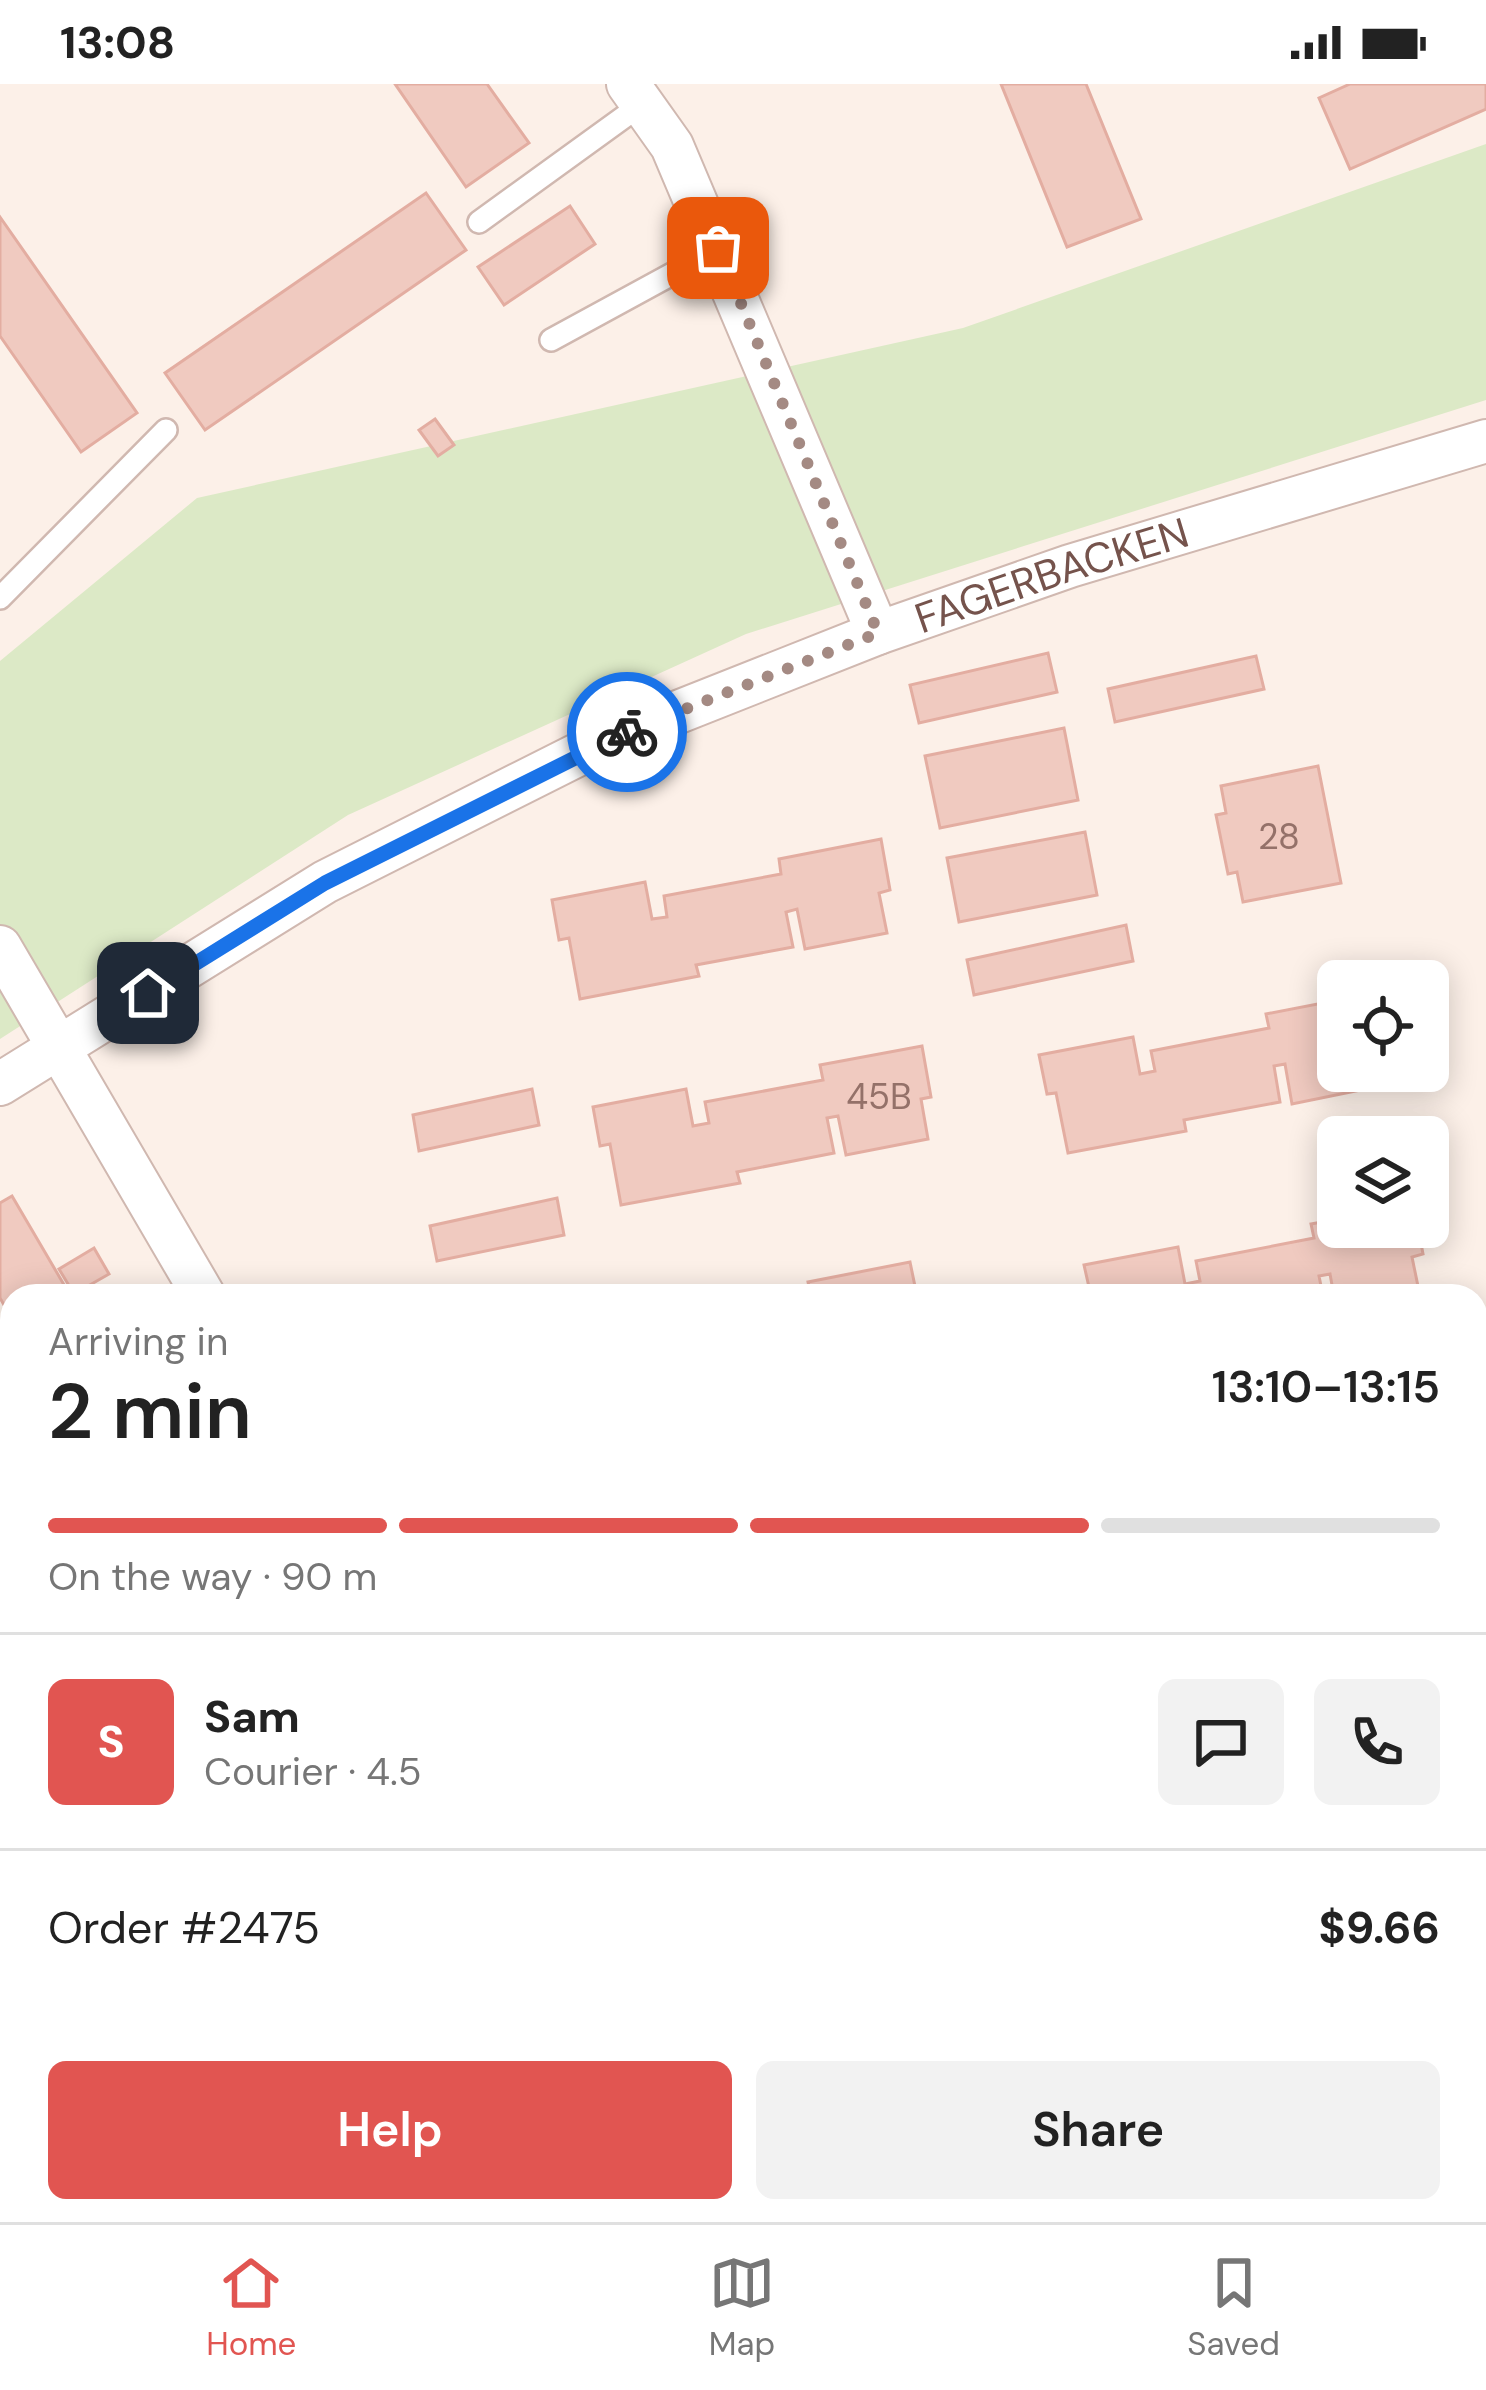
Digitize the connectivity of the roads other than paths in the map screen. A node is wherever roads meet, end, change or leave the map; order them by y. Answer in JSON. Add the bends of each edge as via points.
{"nodes":[{"id":1,"x":635,"y":94,"type":"edge"},
{"id":2,"x":479,"y":222,"type":"dead end"},
{"id":3,"x":718,"y":248,"type":"junction"},
{"id":4,"x":551,"y":340,"type":"dead end"},
{"id":5,"x":166,"y":430,"type":"dead end"},
{"id":6,"x":1486,"y":441,"type":"edge"},
{"id":7,"x":0,"y":598,"type":"edge"},
{"id":8,"x":878,"y":633,"type":"junction"},
{"id":9,"x":0,"y":947,"type":"edge"},
{"id":10,"x":58,"y":1048,"type":"junction"},
{"id":11,"x":0,"y":1084,"type":"edge"},
{"id":12,"x":197,"y":1284,"type":"edge"}],
"edges":[{"from":1,"to":2,"type":"lane"},
{"from":1,"to":3,"type":"street","via":[[672,146]]},
{"from":3,"to":4,"type":"lane"},
{"from":3,"to":8,"type":"street"},
{"from":5,"to":7,"type":"lane"},
{"from":6,"to":8,"type":"street","name":"FAGERBACKEN","via":[[1070,566]]},
{"from":8,"to":10,"type":"street","name":"FAGERBACKEN","via":[[605,741],[325,883]]},
{"from":9,"to":10,"type":"street"},
{"from":10,"to":11,"type":"street","name":"FAGERBACKEN"},
{"from":10,"to":12,"type":"street"}]}
